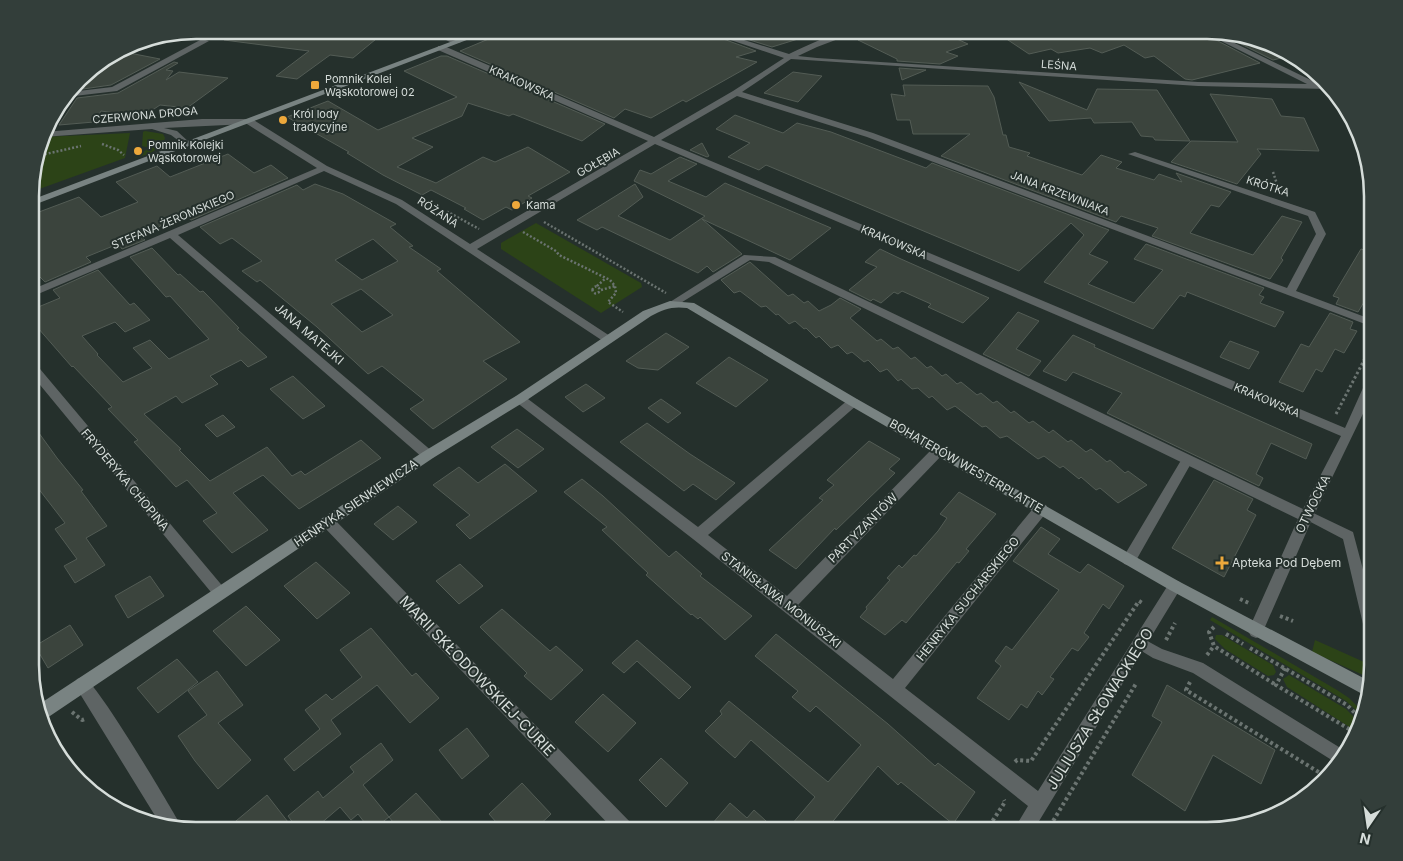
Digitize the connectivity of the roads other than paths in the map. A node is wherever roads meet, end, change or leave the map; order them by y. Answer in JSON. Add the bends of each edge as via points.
{"nodes":[{"id":1,"x":450,"y":39,"type":"edge"},
{"id":2,"x":465,"y":39,"type":"edge"},
{"id":3,"x":733,"y":39,"type":"edge"},
{"id":4,"x":832,"y":39,"type":"edge"},
{"id":5,"x":1224,"y":40,"type":"edge"},
{"id":6,"x":205,"y":41,"type":"dead end"},
{"id":7,"x":457,"y":42,"type":"junction"},
{"id":8,"x":441,"y":48,"type":"junction"},
{"id":9,"x":790,"y":57,"type":"junction"},
{"id":10,"x":1317,"y":84,"type":"edge"},
{"id":11,"x":1320,"y":87,"type":"edge"},
{"id":12,"x":736,"y":93,"type":"junction"},
{"id":13,"x":77,"y":94,"type":"edge"},
{"id":14,"x":249,"y":121,"type":"junction"},
{"id":15,"x":184,"y":123,"type":"junction"},
{"id":16,"x":144,"y":127,"type":"junction"},
{"id":17,"x":51,"y":134,"type":"edge"},
{"id":18,"x":204,"y":137,"type":"junction"},
{"id":19,"x":656,"y":141,"type":"junction"},
{"id":20,"x":187,"y":144,"type":"junction"},
{"id":21,"x":1132,"y":154,"type":"dead end"},
{"id":22,"x":324,"y":168,"type":"junction"},
{"id":23,"x":39,"y":200,"type":"edge"},
{"id":24,"x":172,"y":235,"type":"junction"},
{"id":25,"x":471,"y":248,"type":"junction"},
{"id":26,"x":39,"y":291,"type":"edge"},
{"id":27,"x":1290,"y":292,"type":"junction"},
{"id":28,"x":671,"y":298,"type":"junction"},
{"id":29,"x":1364,"y":321,"type":"edge"},
{"id":30,"x":606,"y":339,"type":"junction"},
{"id":31,"x":39,"y":376,"type":"edge"},
{"id":32,"x":1364,"y":398,"type":"edge"},
{"id":33,"x":520,"y":399,"type":"junction"},
{"id":34,"x":853,"y":402,"type":"junction"},
{"id":35,"x":1348,"y":434,"type":"junction"},
{"id":36,"x":939,"y":450,"type":"junction"},
{"id":37,"x":428,"y":454,"type":"junction"},
{"id":38,"x":1187,"y":460,"type":"junction"},
{"id":39,"x":1041,"y":508,"type":"junction"},
{"id":40,"x":1306,"y":516,"type":"junction"},
{"id":41,"x":328,"y":522,"type":"junction"},
{"id":42,"x":698,"y":535,"type":"junction"},
{"id":43,"x":1129,"y":560,"type":"junction"},
{"id":44,"x":1175,"y":586,"type":"junction"},
{"id":45,"x":220,"y":593,"type":"junction"},
{"id":46,"x":1364,"y":598,"type":"edge"},
{"id":47,"x":786,"y":606,"type":"junction"},
{"id":48,"x":1256,"y":631,"type":"junction"},
{"id":49,"x":1140,"y":643,"type":"junction"},
{"id":50,"x":83,"y":684,"type":"junction"},
{"id":51,"x":1362,"y":686,"type":"edge"},
{"id":52,"x":896,"y":689,"type":"junction"},
{"id":53,"x":45,"y":710,"type":"edge"},
{"id":54,"x":1337,"y":755,"type":"edge"},
{"id":55,"x":1040,"y":804,"type":"junction"},
{"id":56,"x":168,"y":820,"type":"edge"},
{"id":57,"x":618,"y":822,"type":"edge"},
{"id":58,"x":1028,"y":822,"type":"edge"}],
"edges":[{"from":1,"to":7,"type":"street"},
{"from":2,"to":7,"type":"street"},
{"from":3,"to":9,"type":"street","name":"LEŚNA"},
{"from":4,"to":9,"type":"street"},
{"from":5,"to":10,"type":"street"},
{"from":6,"to":13,"type":"street","via":[[114,89]]},
{"from":7,"to":8,"type":"street"},
{"from":8,"to":14,"type":"street"},
{"from":8,"to":19,"type":"street","name":"KRAKOWSKA"},
{"from":9,"to":11,"type":"street","name":"LEŚNA","via":[[1121,80]]},
{"from":9,"to":12,"type":"street","name":"GOŁĘBIA"},
{"from":12,"to":19,"type":"street","name":"GOŁĘBIA"},
{"from":12,"to":27,"type":"street","name":"JANA KRZEWNIAKA","via":[[870,135]]},
{"from":14,"to":15,"type":"street","name":"CZERWONA DROGA"},
{"from":14,"to":18,"type":"street"},
{"from":14,"to":22,"type":"street","name":"RÓŻANA"},
{"from":15,"to":16,"type":"street","name":"CZERWONA DROGA"},
{"from":15,"to":18,"type":"street","via":[[201,127]]},
{"from":16,"to":17,"type":"street","name":"CZERWONA DROGA"},
{"from":16,"to":20,"type":"street","via":[[163,129]]},
{"from":18,"to":20,"type":"street"},
{"from":19,"to":25,"type":"street","name":"GOŁĘBIA"},
{"from":19,"to":35,"type":"street","name":"KRAKOWSKA"},
{"from":20,"to":23,"type":"street"},
{"from":21,"to":27,"type":"street","name":"KRÓTKA","via":[[1312,214],[1321,234]]},
{"from":22,"to":24,"type":"street","name":"STEFANA ŻEROMSKIEGO"},
{"from":22,"to":25,"type":"street","name":"RÓŻANA","via":[[399,202]]},
{"from":24,"to":26,"type":"street","name":"STEFANA ŻEROMSKIEGO"},
{"from":24,"to":37,"type":"street","name":"JANA MATEJKI"},
{"from":25,"to":30,"type":"street","name":"RÓŻANA"},
{"from":27,"to":29,"type":"street","name":"JANA KRZEWNIAKA"},
{"from":28,"to":30,"type":"street","name":"HENRYKA SIENKIEWICZA"},
{"from":28,"to":34,"type":"street","name":"BOHATERÓW WESTERPLATTE","via":[[690,305]]},
{"from":28,"to":38,"type":"street","via":[[748,257],[771,258]]},
{"from":30,"to":33,"type":"street","name":"HENRYKA SIENKIEWICZA"},
{"from":31,"to":45,"type":"street","name":"FRYDERYKA CHOPINA"},
{"from":32,"to":35,"type":"street","name":"OTWOCKA"},
{"from":33,"to":37,"type":"street","name":"HENRYKA SIENKIEWICZA"},
{"from":33,"to":42,"type":"street","name":"STANISŁAWA MONIUSZKI"},
{"from":34,"to":36,"type":"street","name":"BOHATERÓW WESTERPLATTE"},
{"from":34,"to":42,"type":"street"},
{"from":35,"to":40,"type":"street","name":"OTWOCKA"},
{"from":36,"to":39,"type":"street","name":"BOHATERÓW WESTERPLATTE"},
{"from":36,"to":47,"type":"street","name":"PARTYZANTÓW"},
{"from":37,"to":41,"type":"street","name":"HENRYKA SIENKIEWICZA"},
{"from":38,"to":40,"type":"street"},
{"from":38,"to":43,"type":"lane"},
{"from":39,"to":43,"type":"street","name":"BOHATERÓW WESTERPLATTE"},
{"from":39,"to":52,"type":"street","name":"HENRYKA SUCHARSKIEGO"},
{"from":40,"to":46,"type":"lane","via":[[1350,536]]},
{"from":40,"to":48,"type":"street","name":"OTWOCKA"},
{"from":41,"to":45,"type":"street","name":"HENRYKA SIENKIEWICZA"},
{"from":41,"to":57,"type":"street","name":"MARII SKŁODOWSKIEJ-CURIE"},
{"from":42,"to":47,"type":"street","name":"STANISŁAWA MONIUSZKI"},
{"from":43,"to":44,"type":"street","name":"BOHATERÓW WESTERPLATTE"},
{"from":44,"to":48,"type":"street","name":"BOHATERÓW WESTERPLATTE"},
{"from":44,"to":49,"type":"street","name":"JULIUSZA SŁOWACKIEGO"},
{"from":45,"to":50,"type":"street","name":"HENRYKA SIENKIEWICZA"},
{"from":47,"to":52,"type":"street","name":"STANISŁAWA MONIUSZKI"},
{"from":48,"to":51,"type":"street","name":"BOHATERÓW WESTERPLATTE"},
{"from":49,"to":54,"type":"lane","via":[[1158,654],[1198,668]]},
{"from":49,"to":55,"type":"street","name":"JULIUSZA SŁOWACKIEGO"},
{"from":50,"to":53,"type":"street","name":"HENRYKA SIENKIEWICZA"},
{"from":50,"to":56,"type":"street"},
{"from":52,"to":55,"type":"street","name":"STANISŁAWA MONIUSZKI"},
{"from":55,"to":58,"type":"street","name":"JULIUSZA SŁOWACKIEGO"}]}
